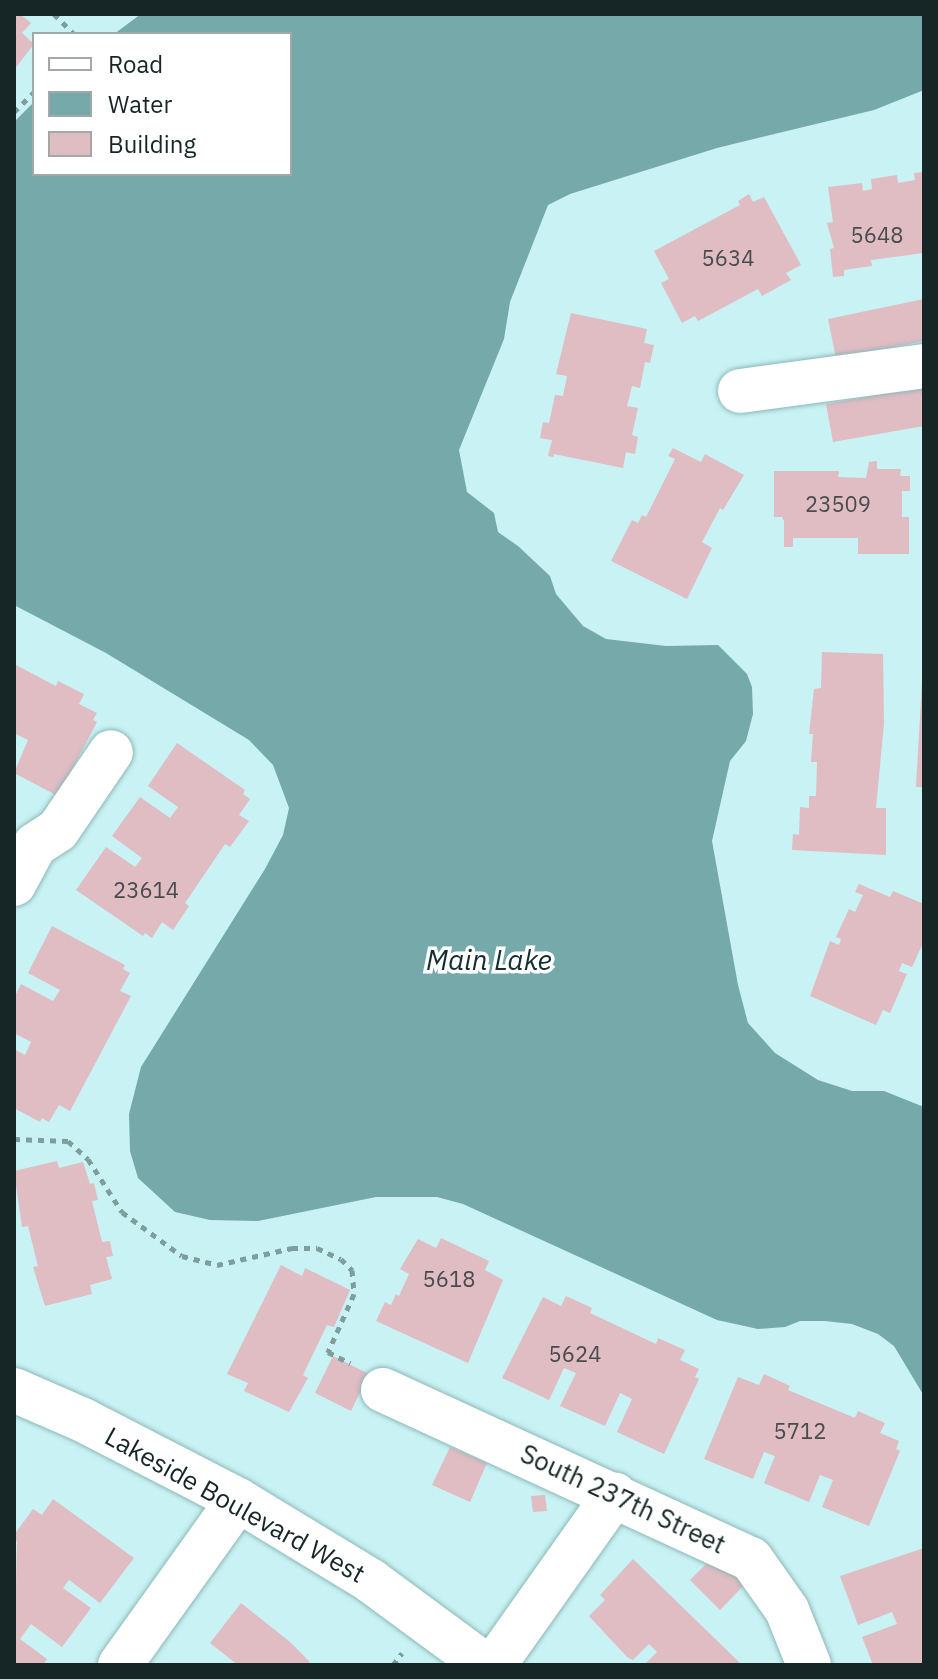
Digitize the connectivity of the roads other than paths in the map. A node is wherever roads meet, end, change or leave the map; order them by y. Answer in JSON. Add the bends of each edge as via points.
{"nodes":[{"id":1,"x":924,"y":366,"type":"edge"},
{"id":2,"x":740,"y":391,"type":"dead end"},
{"id":3,"x":111,"y":752,"type":"dead end"},
{"id":4,"x":25,"y":841,"type":"edge"},
{"id":5,"x":14,"y":884,"type":"edge"},
{"id":6,"x":14,"y":1390,"type":"edge"},
{"id":7,"x":383,"y":1390,"type":"road end"},
{"id":8,"x":615,"y":1494,"type":"junction"},
{"id":9,"x":238,"y":1500,"type":"junction"},
{"id":10,"x":120,"y":1665,"type":"edge"},
{"id":11,"x":485,"y":1665,"type":"edge"},
{"id":12,"x":494,"y":1665,"type":"edge"},
{"id":13,"x":809,"y":1665,"type":"edge"}],
"edges":[{"from":1,"to":2,"type":"street"},
{"from":3,"to":4,"type":"street","via":[[58,830]]},
{"from":4,"to":5,"type":"street"},
{"from":6,"to":9,"type":"street","name":"Lakeside Boulevard West"},
{"from":7,"to":8,"type":"street","name":"South 237th Street"},
{"from":8,"to":12,"type":"street"},
{"from":8,"to":13,"type":"street","name":"South 237th Street","via":[[751,1559],[787,1610]]},
{"from":9,"to":10,"type":"street"},
{"from":9,"to":11,"type":"street","name":"Lakeside Boulevard West","via":[[371,1581]]}]}
